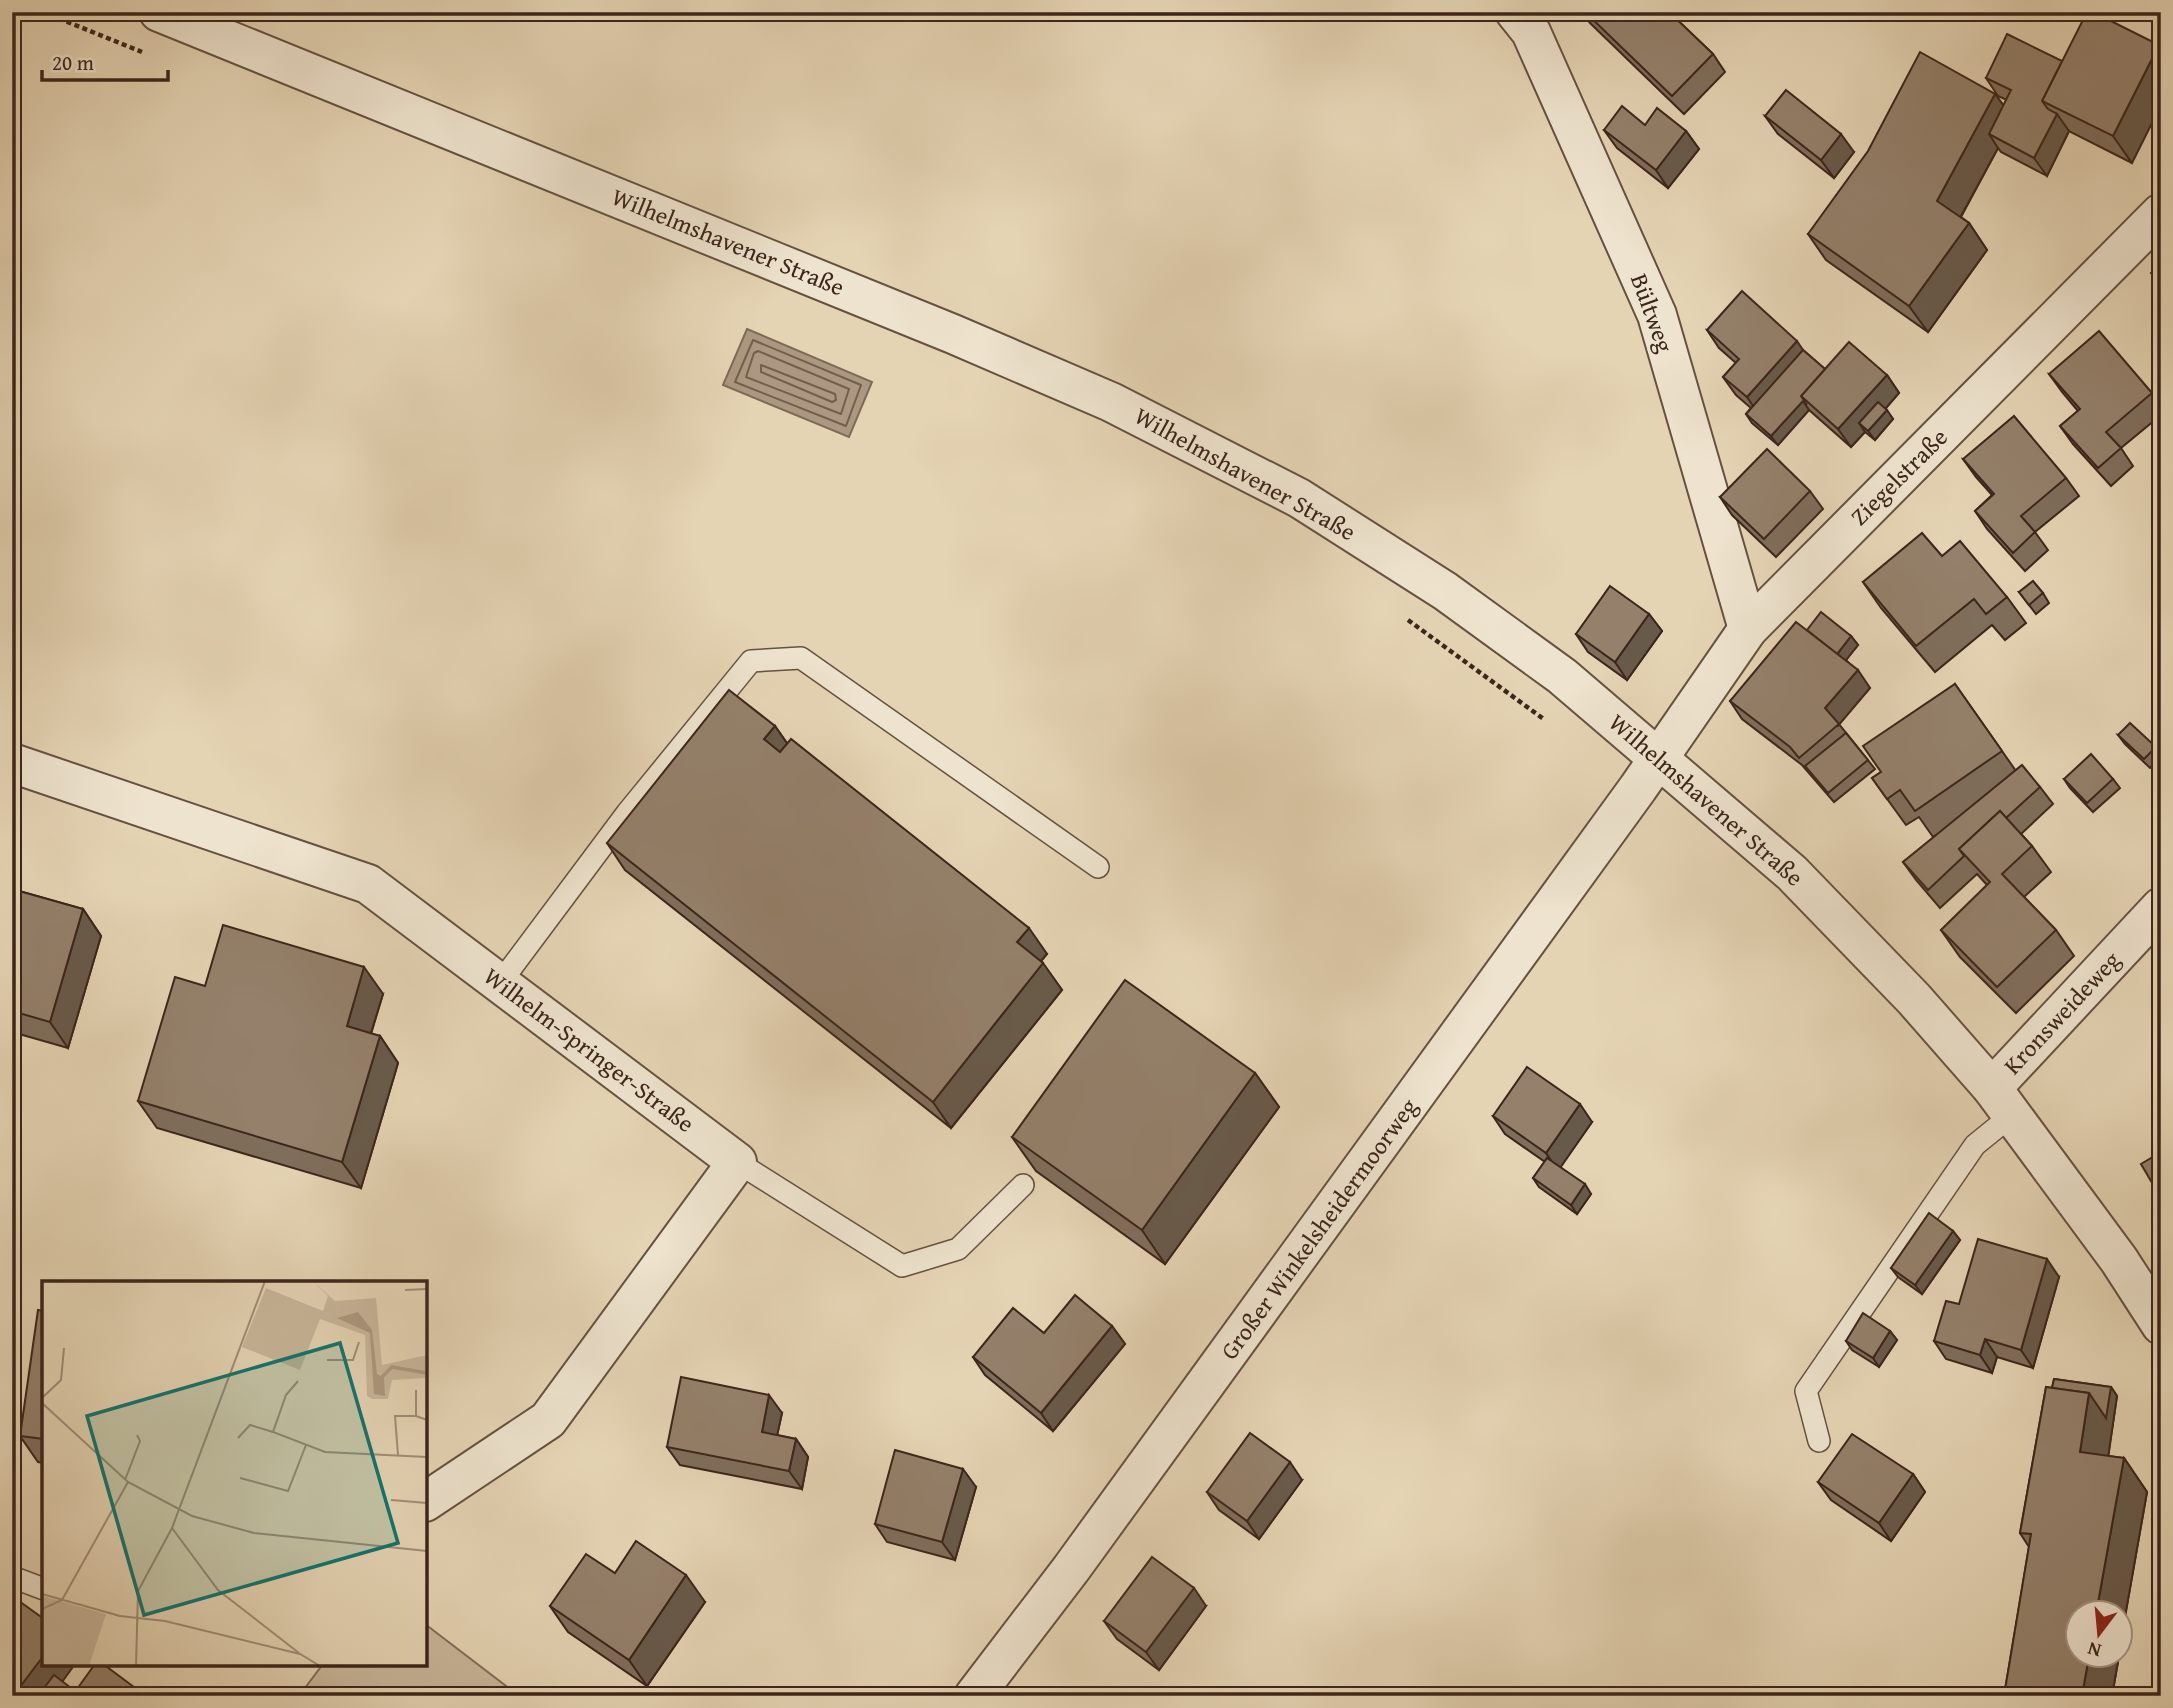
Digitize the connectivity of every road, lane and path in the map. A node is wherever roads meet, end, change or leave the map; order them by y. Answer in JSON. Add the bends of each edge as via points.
{"nodes":[{"id":1,"x":43,"y":12,"type":"edge"},
{"id":2,"x":159,"y":12,"type":"edge"},
{"id":3,"x":1515,"y":12,"type":"edge"},
{"id":4,"x":145,"y":54,"type":"dead end"},
{"id":5,"x":2161,"y":213,"type":"edge"},
{"id":6,"x":1403,"y":617,"type":"dead end"},
{"id":7,"x":1748,"y":629,"type":"junction"},
{"id":8,"x":1549,"y":723,"type":"dead end"},
{"id":9,"x":1660,"y":758,"type":"junction"},
{"id":10,"x":12,"y":763,"type":"edge"},
{"id":11,"x":1098,"y":867,"type":"dead end"},
{"id":12,"x":2161,"y":907,"type":"edge"},
{"id":13,"x":500,"y":983,"type":"junction"},
{"id":14,"x":2002,"y":1102,"type":"junction"},
{"id":15,"x":737,"y":1162,"type":"junction"},
{"id":16,"x":1023,"y":1185,"type":"edge"},
{"id":17,"x":2161,"y":1325,"type":"edge"},
{"id":18,"x":1819,"y":1441,"type":"dead end"},
{"id":19,"x":427,"y":1501,"type":"edge"},
{"id":20,"x":12,"y":1577,"type":"edge"},
{"id":21,"x":42,"y":1588,"type":"edge"},
{"id":22,"x":974,"y":1696,"type":"edge"}],
"edges":[{"from":1,"to":4,"type":"path"},
{"from":2,"to":9,"type":"street","name":"Wilhelmshavener Straße","via":[[1111,402],[1299,498],[1446,591],[1562,676]]},
{"from":3,"to":7,"type":"street","name":"Bültweg","via":[[1531,32],[1657,315]]},
{"from":5,"to":7,"type":"street","name":"Ziegelstraße"},
{"from":6,"to":8,"type":"path"},
{"from":7,"to":9,"type":"street","name":"Ziegelstraße"},
{"from":9,"to":14,"type":"street","name":"Wilhelmshavener Straße","via":[[1792,873],[1914,999]]},
{"from":9,"to":22,"type":"street","name":"Großer Winkelsheidermoorweg","via":[[1071,1570]]},
{"from":10,"to":13,"type":"street","name":"Wilhelm-Springer-Straße","via":[[368,884]]},
{"from":11,"to":13,"type":"lane","via":[[801,658],[751,661],[627,813]]},
{"from":12,"to":14,"type":"street","name":"Kronsweideweg"},
{"from":13,"to":15,"type":"street","name":"Wilhelm-Springer-Straße"},
{"from":14,"to":17,"type":"street","name":"Wilhelmshavener Straße","via":[[2119,1260]]},
{"from":14,"to":18,"type":"lane","via":[[1806,1391]]},
{"from":15,"to":16,"type":"lane","via":[[902,1266],[958,1250]]},
{"from":15,"to":19,"type":"street","via":[[548,1420]]},
{"from":20,"to":21,"type":"lane"}]}
